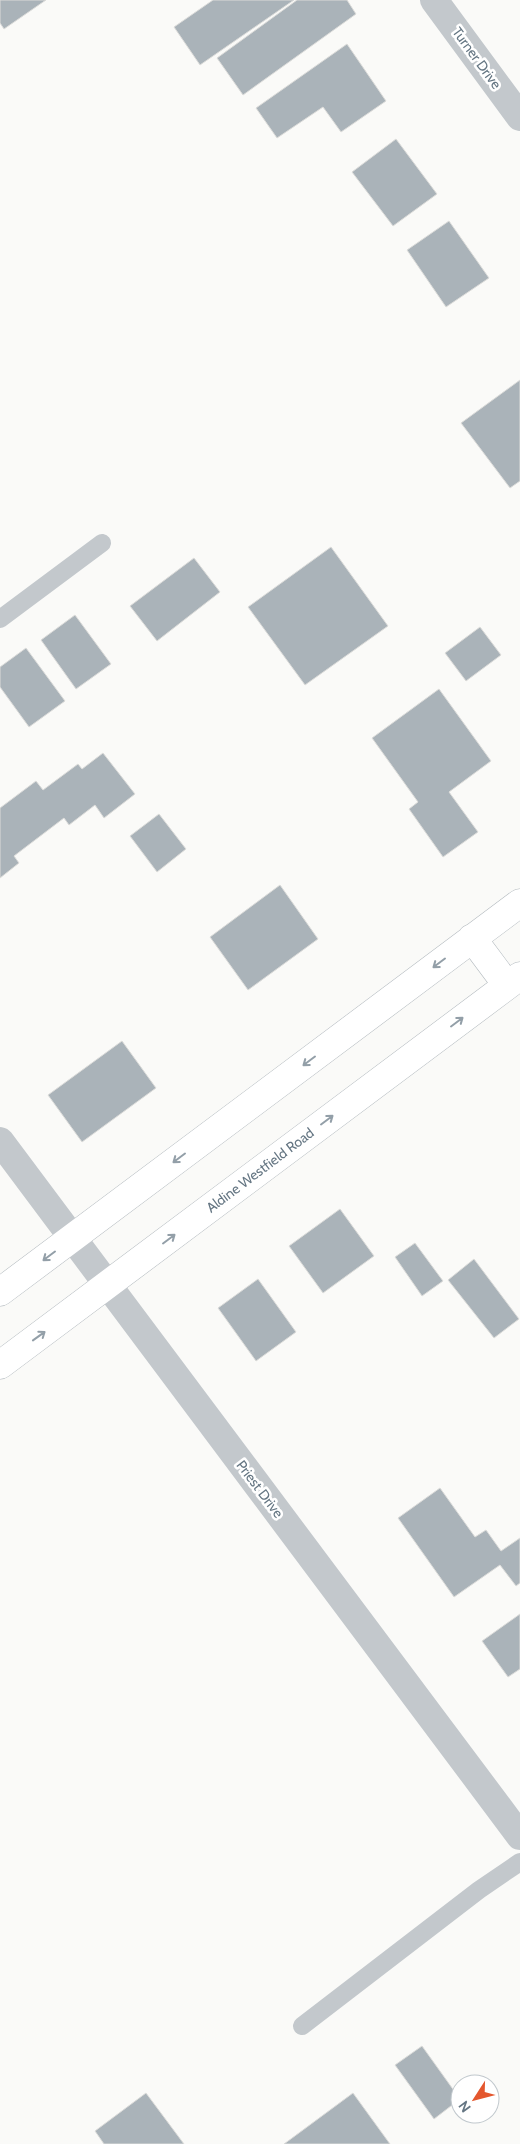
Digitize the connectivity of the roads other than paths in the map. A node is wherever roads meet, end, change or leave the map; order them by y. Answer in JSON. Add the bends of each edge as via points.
{"nodes":[{"id":1,"x":434,"y":0,"type":"edge"},
{"id":2,"x":520,"y":117,"type":"edge"},
{"id":3,"x":102,"y":542,"type":"dead end"},
{"id":4,"x":0,"y":619,"type":"edge"},
{"id":5,"x":520,"y":903,"type":"edge"},
{"id":6,"x":472,"y":938,"type":"junction"},
{"id":7,"x":514,"y":980,"type":"edge"},
{"id":8,"x":0,"y":1141,"type":"edge"},
{"id":9,"x":72,"y":1238,"type":"junction"},
{"id":10,"x":107,"y":1285,"type":"junction"},
{"id":11,"x":0,"y":1292,"type":"edge"},
{"id":12,"x":0,"y":1365,"type":"edge"},
{"id":13,"x":520,"y":1836,"type":"edge"},
{"id":14,"x":520,"y":1862,"type":"edge"},
{"id":15,"x":302,"y":2026,"type":"dead end"}],
"edges":[{"from":1,"to":2,"type":"street","name":"Turner Drive"},
{"from":3,"to":4,"type":"lane"},
{"from":5,"to":6,"type":"main road"},
{"from":6,"to":7,"type":"main road"},
{"from":6,"to":9,"type":"main road","one_way":true},
{"from":10,"to":7,"type":"main road","name":"Aldine Westfield Road","one_way":true},
{"from":8,"to":9,"type":"street","name":"Priest Drive"},
{"from":9,"to":10,"type":"street","name":"Priest Drive"},
{"from":9,"to":11,"type":"main road","one_way":true},
{"from":12,"to":10,"type":"main road","name":"Aldine Westfield Road","one_way":true},
{"from":10,"to":13,"type":"street","name":"Priest Drive"},
{"from":14,"to":15,"type":"lane"}]}
